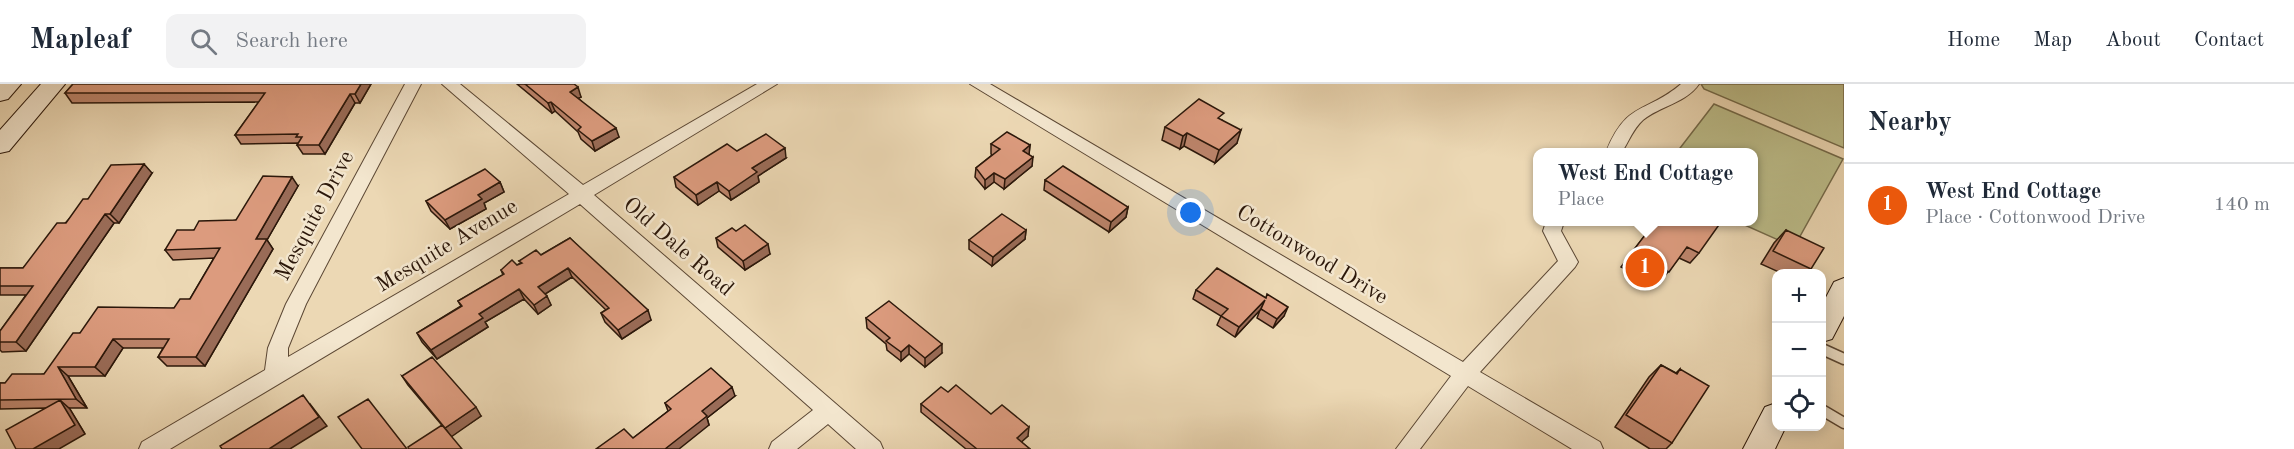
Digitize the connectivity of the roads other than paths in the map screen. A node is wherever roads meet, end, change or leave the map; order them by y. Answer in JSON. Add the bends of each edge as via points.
{"nodes":[{"id":1,"x":10,"y":84,"type":"edge"},
{"id":2,"x":54,"y":84,"type":"edge"},
{"id":3,"x":413,"y":84,"type":"edge"},
{"id":4,"x":450,"y":84,"type":"edge"},
{"id":5,"x":769,"y":84,"type":"edge"},
{"id":6,"x":978,"y":84,"type":"edge"},
{"id":7,"x":1691,"y":84,"type":"edge"},
{"id":8,"x":0,"y":94,"type":"edge"},
{"id":9,"x":0,"y":145,"type":"edge"},
{"id":10,"x":1617,"y":148,"type":"edge"},
{"id":11,"x":582,"y":195,"type":"junction"},
{"id":12,"x":1554,"y":226,"type":"edge"},
{"id":13,"x":1844,"y":289,"type":"edge"},
{"id":14,"x":1825,"y":323,"type":"edge"},
{"id":15,"x":1826,"y":352,"type":"edge"},
{"id":16,"x":1844,"y":359,"type":"edge"},
{"id":17,"x":1465,"y":374,"type":"junction"},
{"id":18,"x":275,"y":377,"type":"junction"},
{"id":19,"x":828,"y":411,"type":"junction"},
{"id":20,"x":1826,"y":413,"type":"edge"},
{"id":21,"x":1844,"y":423,"type":"edge"},
{"id":22,"x":1772,"y":424,"type":"edge"},
{"id":23,"x":150,"y":449,"type":"edge"},
{"id":24,"x":780,"y":449,"type":"edge"},
{"id":25,"x":872,"y":449,"type":"edge"},
{"id":26,"x":1407,"y":449,"type":"edge"},
{"id":27,"x":1592,"y":449,"type":"edge"},
{"id":28,"x":1759,"y":449,"type":"edge"}],
"edges":[{"from":1,"to":8,"type":"street"},
{"from":2,"to":9,"type":"street"},
{"from":3,"to":18,"type":"street","name":"Mesquite Drive","via":[[296,304],[278,348]]},
{"from":4,"to":11,"type":"street","name":"Old Dale Road"},
{"from":5,"to":11,"type":"street","name":"Mesquite Avenue"},
{"from":6,"to":17,"type":"street","name":"Cottonwood Drive"},
{"from":7,"to":10,"type":"street","via":[[1683,93],[1653,106],[1631,122]]},
{"from":11,"to":18,"type":"street","name":"Mesquite Avenue"},
{"from":11,"to":19,"type":"street","name":"Old Dale Road"},
{"from":12,"to":17,"type":"street","via":[[1552,231],[1568,262]]},
{"from":13,"to":14,"type":"street"},
{"from":15,"to":16,"type":"lane"},
{"from":17,"to":26,"type":"street"},
{"from":17,"to":27,"type":"street","name":"Cottonwood Drive"},
{"from":18,"to":23,"type":"street","name":"Mesquite Avenue"},
{"from":19,"to":24,"type":"street"},
{"from":19,"to":25,"type":"street","name":"Old Dale Road"},
{"from":20,"to":21,"type":"lane"},
{"from":22,"to":28,"type":"street"}]}
